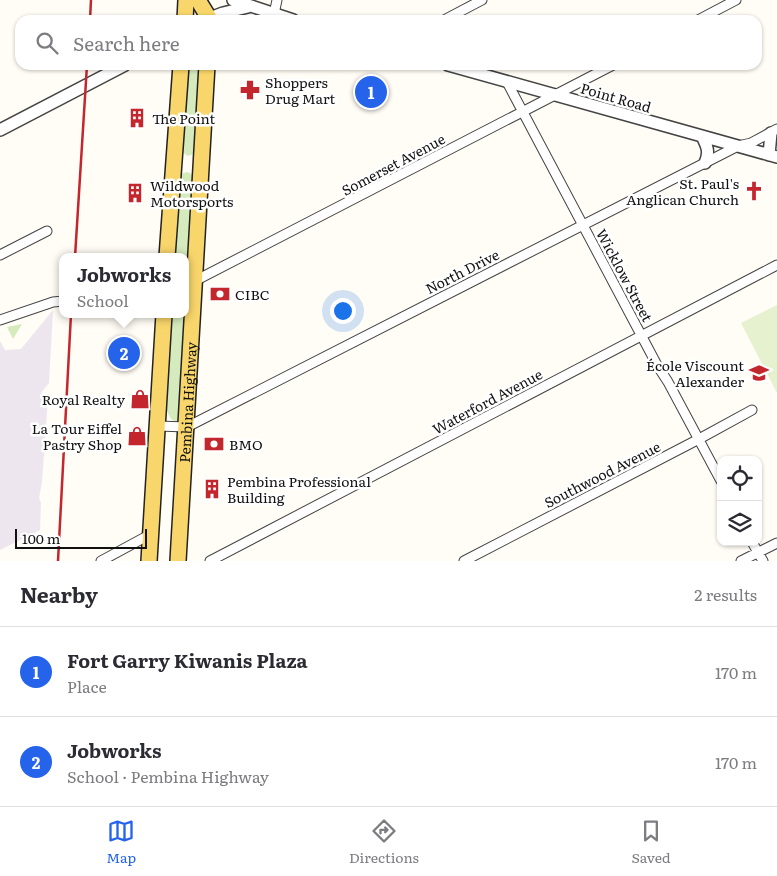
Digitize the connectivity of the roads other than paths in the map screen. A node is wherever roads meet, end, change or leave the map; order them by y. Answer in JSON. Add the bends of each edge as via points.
{"nodes":[{"id":1,"x":186,"y":0,"type":"edge"},
{"id":2,"x":198,"y":0,"type":"edge"},
{"id":3,"x":210,"y":0,"type":"edge"},
{"id":4,"x":233,"y":0,"type":"edge"},
{"id":5,"x":277,"y":0,"type":"edge"},
{"id":6,"x":482,"y":0,"type":"edge"},
{"id":7,"x":736,"y":0,"type":"edge"},
{"id":8,"x":250,"y":7,"type":"junction"},
{"id":9,"x":185,"y":15,"type":"edge"},
{"id":10,"x":207,"y":15,"type":"edge"},
{"id":11,"x":210,"y":15,"type":"edge"},
{"id":12,"x":220,"y":15,"type":"edge"},
{"id":13,"x":268,"y":15,"type":"edge"},
{"id":14,"x":273,"y":15,"type":"edge"},
{"id":15,"x":454,"y":15,"type":"edge"},
{"id":16,"x":708,"y":15,"type":"edge"},
{"id":17,"x":115,"y":70,"type":"edge"},
{"id":18,"x":181,"y":70,"type":"edge"},
{"id":19,"x":207,"y":70,"type":"edge"},
{"id":20,"x":465,"y":70,"type":"edge"},
{"id":21,"x":604,"y":70,"type":"edge"},
{"id":22,"x":507,"y":82,"type":"junction"},
{"id":23,"x":556,"y":96,"type":"junction"},
{"id":24,"x":522,"y":112,"type":"junction"},
{"id":25,"x":0,"y":130,"type":"edge"},
{"id":26,"x":774,"y":131,"type":"edge"},
{"id":27,"x":702,"y":136,"type":"junction"},
{"id":28,"x":738,"y":146,"type":"junction"},
{"id":29,"x":773,"y":156,"type":"edge"},
{"id":30,"x":705,"y":163,"type":"junction"},
{"id":31,"x":582,"y":225,"type":"junction"},
{"id":32,"x":47,"y":231,"type":"dead end"},
{"id":33,"x":167,"y":253,"type":"edge"},
{"id":34,"x":0,"y":255,"type":"edge"},
{"id":35,"x":777,"y":265,"type":"edge"},
{"id":36,"x":190,"y":284,"type":"edge"},
{"id":37,"x":59,"y":301,"type":"edge"},
{"id":38,"x":164,"y":318,"type":"edge"},
{"id":39,"x":0,"y":320,"type":"edge"},
{"id":40,"x":641,"y":336,"type":"junction"},
{"id":41,"x":752,"y":410,"type":"dead end"},
{"id":42,"x":158,"y":426,"type":"junction"},
{"id":43,"x":187,"y":427,"type":"junction"},
{"id":44,"x":699,"y":440,"type":"junction"},
{"id":45,"x":717,"y":474,"type":"edge"},
{"id":46,"x":151,"y":534,"type":"junction"},
{"id":47,"x":777,"y":543,"type":"edge"},
{"id":48,"x":754,"y":546,"type":"edge"},
{"id":49,"x":758,"y":552,"type":"junction"},
{"id":50,"x":101,"y":561,"type":"edge"},
{"id":51,"x":150,"y":561,"type":"edge"},
{"id":52,"x":178,"y":561,"type":"edge"},
{"id":53,"x":210,"y":561,"type":"edge"},
{"id":54,"x":464,"y":561,"type":"edge"},
{"id":55,"x":741,"y":561,"type":"edge"},
{"id":56,"x":763,"y":561,"type":"edge"}],
"edges":[{"from":1,"to":9,"type":"main road"},
{"from":2,"to":10,"type":"main road"},
{"from":3,"to":11,"type":"main road"},
{"from":4,"to":8,"type":"street"},
{"from":5,"to":14,"type":"street"},
{"from":6,"to":15,"type":"street"},
{"from":7,"to":16,"type":"street"},
{"from":8,"to":12,"type":"street"},
{"from":8,"to":13,"type":"street"},
{"from":17,"to":25,"type":"street"},
{"from":18,"to":33,"type":"main road"},
{"from":19,"to":36,"type":"main road","name":"Pembina Highway"},
{"from":20,"to":22,"type":"street","name":"Point Road"},
{"from":21,"to":23,"type":"street","name":"Somerset Avenue"},
{"from":22,"to":23,"type":"street","name":"Point Road"},
{"from":22,"to":24,"type":"street","name":"Wicklow Street"},
{"from":23,"to":24,"type":"street","name":"Somerset Avenue"},
{"from":23,"to":27,"type":"street","name":"Point Road"},
{"from":24,"to":31,"type":"street","name":"Wicklow Street"},
{"from":24,"to":36,"type":"street","name":"Somerset Avenue"},
{"from":26,"to":28,"type":"street","name":"North Drive"},
{"from":26,"to":29,"type":"street"},
{"from":27,"to":28,"type":"street","name":"Point Road"},
{"from":27,"to":30,"type":"street","via":[[708,148]]},
{"from":28,"to":29,"type":"street","name":"Point Road"},
{"from":28,"to":30,"type":"street","name":"North Drive"},
{"from":30,"to":31,"type":"street","name":"North Drive"},
{"from":31,"to":40,"type":"street","name":"Wicklow Street"},
{"from":31,"to":43,"type":"street","name":"North Drive"},
{"from":32,"to":34,"type":"street"},
{"from":35,"to":40,"type":"street","name":"Waterford Avenue"},
{"from":36,"to":43,"type":"main road","name":"Pembina Highway"},
{"from":37,"to":39,"type":"street"},
{"from":38,"to":42,"type":"main road","name":"Pembina Highway"},
{"from":40,"to":44,"type":"street","name":"Wicklow Street"},
{"from":40,"to":53,"type":"street","name":"Waterford Avenue"},
{"from":41,"to":44,"type":"street","name":"Southwood Avenue"},
{"from":42,"to":43,"type":"street","name":"North Drive"},
{"from":42,"to":46,"type":"main road","name":"Pembina Highway"},
{"from":43,"to":52,"type":"main road","name":"Pembina Highway"},
{"from":44,"to":45,"type":"street","name":"Wicklow Street"},
{"from":44,"to":54,"type":"street","name":"Southwood Avenue"},
{"from":46,"to":50,"type":"street"},
{"from":46,"to":51,"type":"main road","name":"Pembina Highway"},
{"from":47,"to":49,"type":"street"},
{"from":48,"to":49,"type":"street"},
{"from":49,"to":55,"type":"street"},
{"from":49,"to":56,"type":"street"}]}
